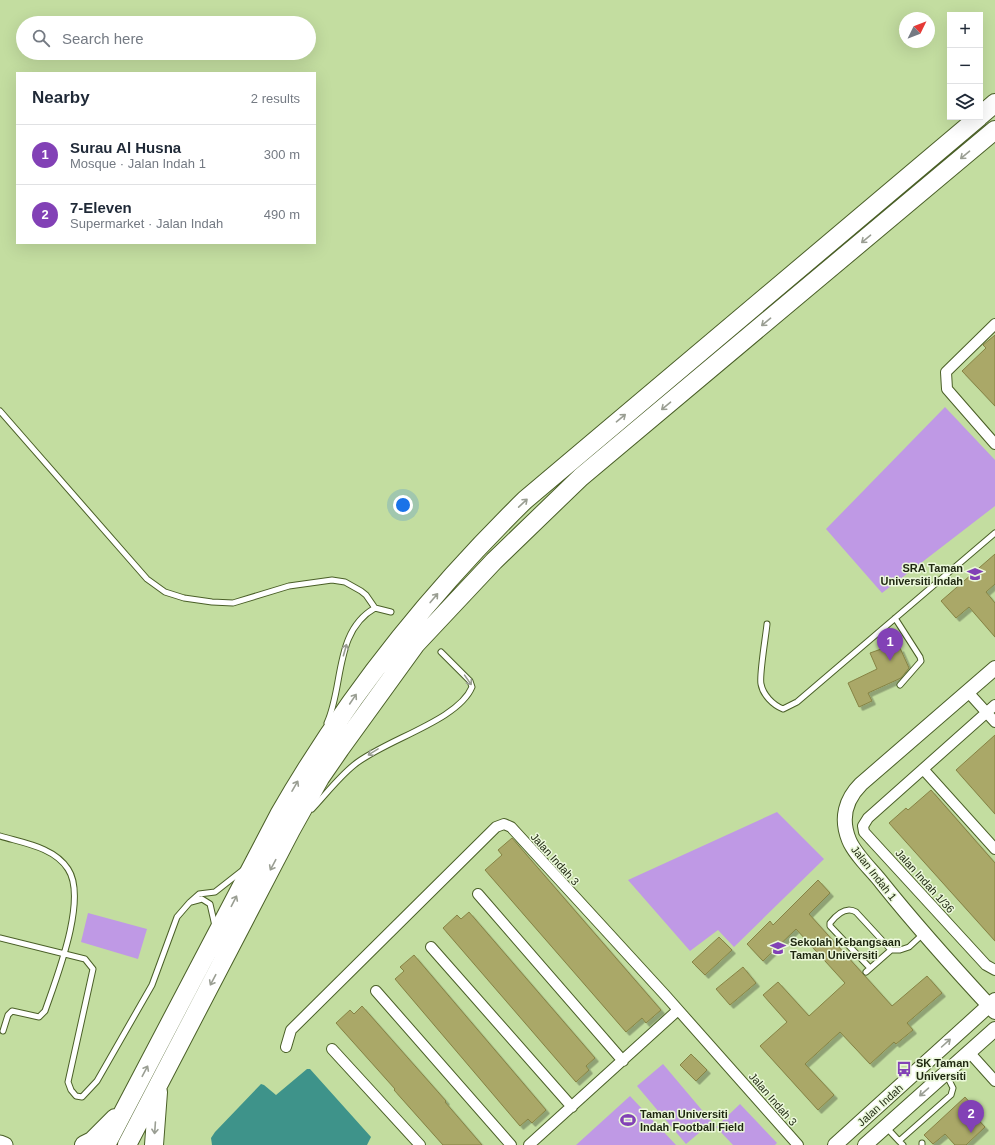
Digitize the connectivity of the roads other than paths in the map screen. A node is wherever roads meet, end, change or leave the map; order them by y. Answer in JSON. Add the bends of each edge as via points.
{"nodes":[{"id":1,"x":995,"y":103,"type":"edge"},
{"id":2,"x":983,"y":113,"type":"edge"},
{"id":3,"x":974,"y":120,"type":"edge"},
{"id":4,"x":995,"y":130,"type":"edge"},
{"id":5,"x":995,"y":324,"type":"edge"},
{"id":6,"x":0,"y":411,"type":"edge"},
{"id":7,"x":995,"y":444,"type":"edge"},
{"id":8,"x":995,"y":533,"type":"edge"},
{"id":9,"x":375,"y":608,"type":"junction"},
{"id":10,"x":391,"y":612,"type":"dead end"},
{"id":11,"x":895,"y":618,"type":"junction"},
{"id":12,"x":767,"y":624,"type":"dead end"},
{"id":13,"x":441,"y":652,"type":"dead end"},
{"id":14,"x":995,"y":668,"type":"edge"},
{"id":15,"x":900,"y":685,"type":"dead end"},
{"id":16,"x":968,"y":692,"type":"junction"},
{"id":17,"x":995,"y":705,"type":"edge"},
{"id":18,"x":986,"y":712,"type":"junction"},
{"id":19,"x":995,"y":722,"type":"edge"},
{"id":20,"x":307,"y":766,"type":"junction"},
{"id":21,"x":923,"y":769,"type":"junction"},
{"id":22,"x":291,"y":830,"type":"junction"},
{"id":23,"x":0,"y":836,"type":"edge"},
{"id":24,"x":995,"y":849,"type":"edge"},
{"id":25,"x":255,"y":861,"type":"junction"},
{"id":26,"x":478,"y":894,"type":"dead end"},
{"id":27,"x":190,"y":902,"type":"junction"},
{"id":28,"x":923,"y":934,"type":"junction"},
{"id":29,"x":216,"y":935,"type":"junction"},
{"id":30,"x":0,"y":938,"type":"edge"},
{"id":31,"x":431,"y":947,"type":"dead end"},
{"id":32,"x":891,"y":950,"type":"junction"},
{"id":33,"x":63,"y":954,"type":"junction"},
{"id":34,"x":991,"y":968,"type":"edge"},
{"id":35,"x":376,"y":991,"type":"dead end"},
{"id":36,"x":993,"y":1006,"type":"edge"},
{"id":37,"x":678,"y":1010,"type":"junction"},
{"id":38,"x":995,"y":1029,"type":"edge"},
{"id":39,"x":3,"y":1031,"type":"dead end"},
{"id":40,"x":286,"y":1046,"type":"dead end"},
{"id":41,"x":332,"y":1048,"type":"dead end"},
{"id":42,"x":969,"y":1052,"type":"junction"},
{"id":43,"x":623,"y":1061,"type":"junction"},
{"id":44,"x":945,"y":1073,"type":"junction"},
{"id":45,"x":993,"y":1074,"type":"edge"},
{"id":46,"x":159,"y":1083,"type":"junction"},
{"id":47,"x":884,"y":1102,"type":"junction"},
{"id":48,"x":127,"y":1105,"type":"junction"},
{"id":49,"x":572,"y":1107,"type":"junction"},
{"id":50,"x":897,"y":1116,"type":"junction"},
{"id":51,"x":886,"y":1126,"type":"junction"},
{"id":52,"x":0,"y":1143,"type":"edge"},
{"id":53,"x":901,"y":1143,"type":"edge"},
{"id":54,"x":5,"y":1145,"type":"edge"},
{"id":55,"x":84,"y":1145,"type":"edge"},
{"id":56,"x":106,"y":1145,"type":"edge"},
{"id":57,"x":127,"y":1145,"type":"edge"},
{"id":58,"x":154,"y":1145,"type":"edge"},
{"id":59,"x":420,"y":1145,"type":"edge"},
{"id":60,"x":511,"y":1145,"type":"edge"},
{"id":61,"x":529,"y":1145,"type":"edge"},
{"id":62,"x":798,"y":1145,"type":"edge"},
{"id":63,"x":835,"y":1145,"type":"edge"},
{"id":64,"x":865,"y":1145,"type":"edge"}],
"edges":[{"from":1,"to":2,"type":"highway"},
{"from":20,"to":3,"type":"highway","one_way":true,"via":[[364,684],[480,544],[577,455]]},
{"from":4,"to":22,"type":"highway","one_way":true,"via":[[581,477],[494,561],[416,644],[320,778]]},
{"from":5,"to":7,"type":"street","via":[[946,372],[947,389]]},
{"from":6,"to":9,"type":"lane","via":[[147,579],[165,592],[184,598],[233,602],[289,586],[332,580],[345,582],[360,591]]},
{"from":8,"to":11,"type":"lane"},
{"from":9,"to":10,"type":"lane"},
{"from":20,"to":9,"type":"lane","one_way":true,"via":[[330,718],[350,635],[366,613]]},
{"from":11,"to":12,"type":"lane","via":[[796,702],[783,709],[775,706],[760,683]]},
{"from":11,"to":15,"type":"lane","via":[[921,661]]},
{"from":13,"to":22,"type":"lane","one_way":true,"via":[[470,680],[472,687],[464,701],[453,710],[399,740],[377,749],[354,765]]},
{"from":14,"to":16,"type":"street","name":"Jalan Indah 1"},
{"from":16,"to":18,"type":"street"},
{"from":16,"to":28,"type":"street","name":"Jalan Indah 1","via":[[861,784],[851,794],[846,808],[849,840]]},
{"from":17,"to":18,"type":"street","name":"Jalan Indah 1/36"},
{"from":18,"to":19,"type":"street"},
{"from":18,"to":21,"type":"street","name":"Jalan Indah 1/36"},
{"from":25,"to":20,"type":"highway","one_way":true},
{"from":21,"to":24,"type":"street"},
{"from":21,"to":34,"type":"street","name":"Jalan Indah 1/36","via":[[865,822],[864,832]]},
{"from":22,"to":46,"type":"highway","one_way":true},
{"from":23,"to":33,"type":"lane","via":[[36,846],[54,856],[68,869],[76,897]]},
{"from":25,"to":27,"type":"lane","via":[[215,892],[199,894]]},
{"from":29,"to":25,"type":"highway","one_way":true},
{"from":26,"to":43,"type":"street"},
{"from":27,"to":29,"type":"lane","via":[[202,899],[210,904]]},
{"from":27,"to":33,"type":"lane","via":[[177,917],[152,985],[133,1020],[96,1081],[82,1097],[76,1096],[68,1082],[92,969],[85,959]]},
{"from":28,"to":32,"type":"lane","via":[[909,947]]},
{"from":28,"to":36,"type":"street","name":"Jalan Indah 1"},
{"from":48,"to":29,"type":"highway","one_way":true},
{"from":30,"to":33,"type":"lane"},
{"from":31,"to":49,"type":"street"},
{"from":32,"to":32,"type":"lane","via":[[851,909],[846,909],[830,922],[830,926],[868,970]]},
{"from":33,"to":39,"type":"lane","via":[[43,1015],[39,1017],[12,1011],[8,1014]]},
{"from":35,"to":60,"type":"street"},
{"from":47,"to":36,"type":"street","name":"Jalan Indah","one_way":true},
{"from":37,"to":40,"type":"street","name":"Jalan Indah 3","via":[[511,827],[504,824],[496,826],[291,1030]]},
{"from":37,"to":43,"type":"street"},
{"from":37,"to":62,"type":"street","name":"Jalan Indah 3"},
{"from":38,"to":42,"type":"street","name":"Jalan Indah"},
{"from":41,"to":59,"type":"street"},
{"from":42,"to":44,"type":"street","name":"Jalan Indah"},
{"from":42,"to":45,"type":"street"},
{"from":43,"to":49,"type":"street"},
{"from":44,"to":50,"type":"street","name":"Jalan Indah","one_way":true},
{"from":44,"to":53,"type":"lane","via":[[953,1088],[951,1095]]},
{"from":46,"to":57,"type":"highway"},
{"from":46,"to":58,"type":"highway","one_way":true},
{"from":47,"to":50,"type":"street"},
{"from":47,"to":63,"type":"street","name":"Jalan Indah"},
{"from":48,"to":55,"type":"highway","via":[[92,1141]]},
{"from":48,"to":56,"type":"highway"},
{"from":49,"to":61,"type":"street"},
{"from":50,"to":51,"type":"street","name":"Jalan Indah"},
{"from":51,"to":53,"type":"lane"},
{"from":51,"to":64,"type":"street","name":"Jalan Indah"},
{"from":52,"to":54,"type":"main road"}]}
